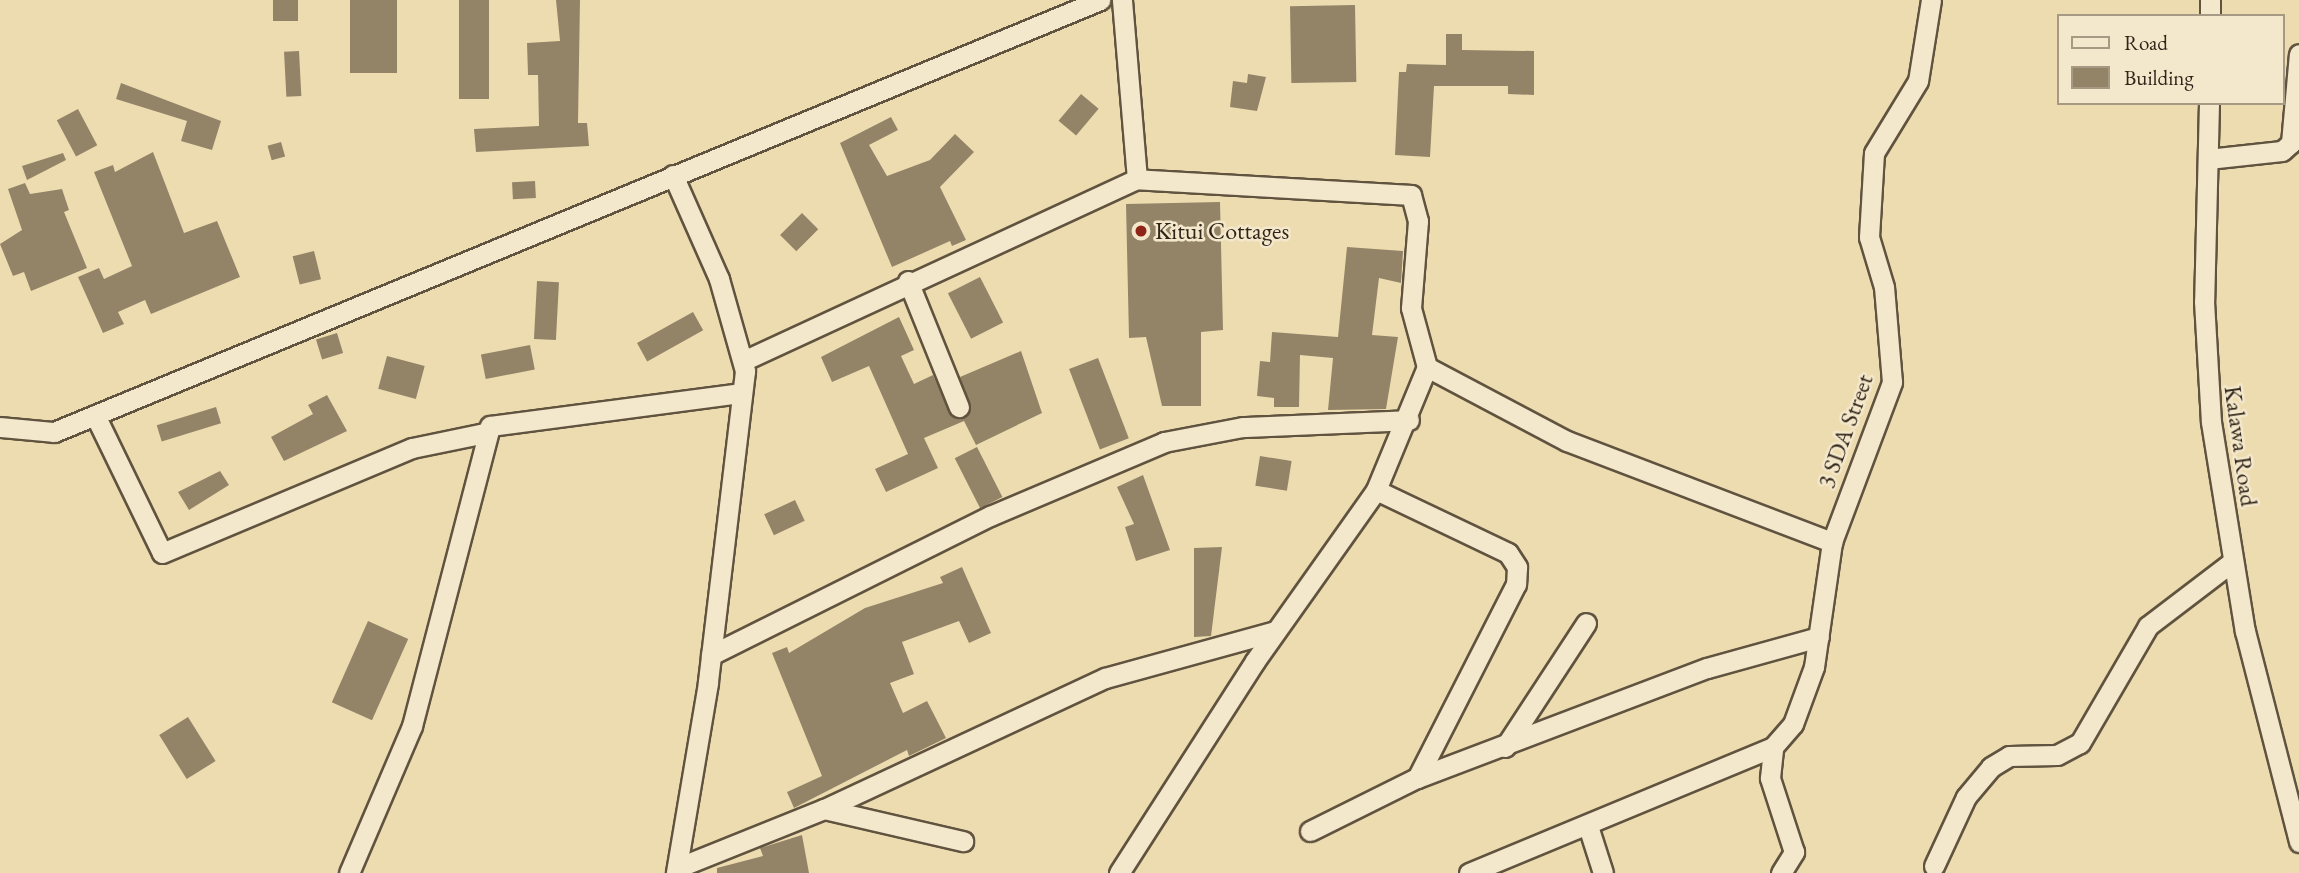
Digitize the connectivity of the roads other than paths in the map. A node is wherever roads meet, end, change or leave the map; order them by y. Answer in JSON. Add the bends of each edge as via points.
{"nodes":[{"id":1,"x":1100,"y":0,"type":"edge"},
{"id":2,"x":1122,"y":0,"type":"edge"},
{"id":3,"x":1931,"y":0,"type":"edge"},
{"id":4,"x":2299,"y":54,"type":"edge"},
{"id":5,"x":2209,"y":105,"type":"edge"},
{"id":6,"x":2208,"y":159,"type":"junction"},
{"id":7,"x":673,"y":175,"type":"junction"},
{"id":8,"x":1137,"y":179,"type":"junction"},
{"id":9,"x":908,"y":281,"type":"junction"},
{"id":10,"x":743,"y":361,"type":"junction"},
{"id":11,"x":1427,"y":367,"type":"junction"},
{"id":12,"x":742,"y":393,"type":"junction"},
{"id":13,"x":959,"y":407,"type":"dead end"},
{"id":14,"x":95,"y":415,"type":"junction"},
{"id":15,"x":1409,"y":420,"type":"junction"},
{"id":16,"x":0,"y":426,"type":"edge"},
{"id":17,"x":485,"y":433,"type":"junction"},
{"id":18,"x":1376,"y":490,"type":"junction"},
{"id":19,"x":1832,"y":542,"type":"junction"},
{"id":20,"x":2232,"y":562,"type":"junction"},
{"id":21,"x":1586,"y":623,"type":"dead end"},
{"id":22,"x":1276,"y":631,"type":"junction"},
{"id":23,"x":1819,"y":637,"type":"junction"},
{"id":24,"x":711,"y":654,"type":"junction"},
{"id":25,"x":1505,"y":747,"type":"junction"},
{"id":26,"x":1773,"y":747,"type":"junction"},
{"id":27,"x":2292,"y":769,"type":"edge"},
{"id":28,"x":1417,"y":778,"type":"junction"},
{"id":29,"x":824,"y":809,"type":"junction"},
{"id":30,"x":1588,"y":826,"type":"junction"},
{"id":31,"x":1310,"y":831,"type":"dead end"},
{"id":32,"x":963,"y":841,"type":"dead end"},
{"id":33,"x":2299,"y":842,"type":"edge"},
{"id":34,"x":1934,"y":866,"type":"dead end"},
{"id":35,"x":677,"y":871,"type":"edge"},
{"id":36,"x":349,"y":873,"type":"edge"},
{"id":37,"x":1119,"y":873,"type":"edge"},
{"id":38,"x":1469,"y":873,"type":"edge"},
{"id":39,"x":1603,"y":873,"type":"edge"},
{"id":40,"x":1780,"y":873,"type":"edge"}],
"edges":[{"from":1,"to":7,"type":"street"},
{"from":2,"to":8,"type":"street"},
{"from":3,"to":19,"type":"street","name":"3 SDA Street","via":[[1918,81],[1874,153],[1869,237],[1884,287],[1892,382]]},
{"from":4,"to":6,"type":"street","via":[[2291,143],[2283,151]]},
{"from":5,"to":6,"type":"street","name":"Kalawa Road"},
{"from":6,"to":20,"type":"street","name":"Kalawa Road","via":[[2206,368]]},
{"from":7,"to":10,"type":"street","via":[[719,279]]},
{"from":7,"to":14,"type":"street"},
{"from":8,"to":9,"type":"street"},
{"from":8,"to":11,"type":"street","via":[[1411,195],[1418,221],[1411,308]]},
{"from":9,"to":10,"type":"street"},
{"from":9,"to":13,"type":"street"},
{"from":10,"to":12,"type":"street"},
{"from":11,"to":15,"type":"street"},
{"from":11,"to":19,"type":"street","via":[[1567,441]]},
{"from":12,"to":17,"type":"street","via":[[502,421]]},
{"from":12,"to":24,"type":"street"},
{"from":14,"to":16,"type":"street","via":[[54,432]]},
{"from":14,"to":17,"type":"street","via":[[162,553],[412,448]]},
{"from":15,"to":18,"type":"street"},
{"from":15,"to":24,"type":"street","via":[[1243,426],[1164,442],[990,516]]},
{"from":17,"to":36,"type":"street","via":[[469,526],[412,726]]},
{"from":18,"to":22,"type":"street"},
{"from":18,"to":28,"type":"street","via":[[1508,553],[1517,567],[1516,584]]},
{"from":19,"to":23,"type":"street","name":"3 SDA Street"},
{"from":20,"to":27,"type":"street","name":"Kalawa Road"},
{"from":20,"to":34,"type":"street","via":[[2148,626],[2080,743],[2057,755],[2009,755],[1991,767],[1966,797]]},
{"from":21,"to":25,"type":"street"},
{"from":22,"to":29,"type":"street","via":[[1105,678]]},
{"from":22,"to":37,"type":"street"},
{"from":23,"to":25,"type":"street","via":[[1707,668]]},
{"from":23,"to":26,"type":"street","name":"3 SDA Street","via":[[1803,700]]},
{"from":24,"to":35,"type":"street"},
{"from":25,"to":28,"type":"street"},
{"from":26,"to":30,"type":"street"},
{"from":26,"to":40,"type":"street","name":"3 SDA Street","via":[[1770,778],[1794,852]]},
{"from":27,"to":33,"type":"street","name":"Kalawa Road"},
{"from":28,"to":31,"type":"street"},
{"from":29,"to":32,"type":"street"},
{"from":29,"to":35,"type":"street"},
{"from":30,"to":38,"type":"street"},
{"from":30,"to":39,"type":"street"}]}
